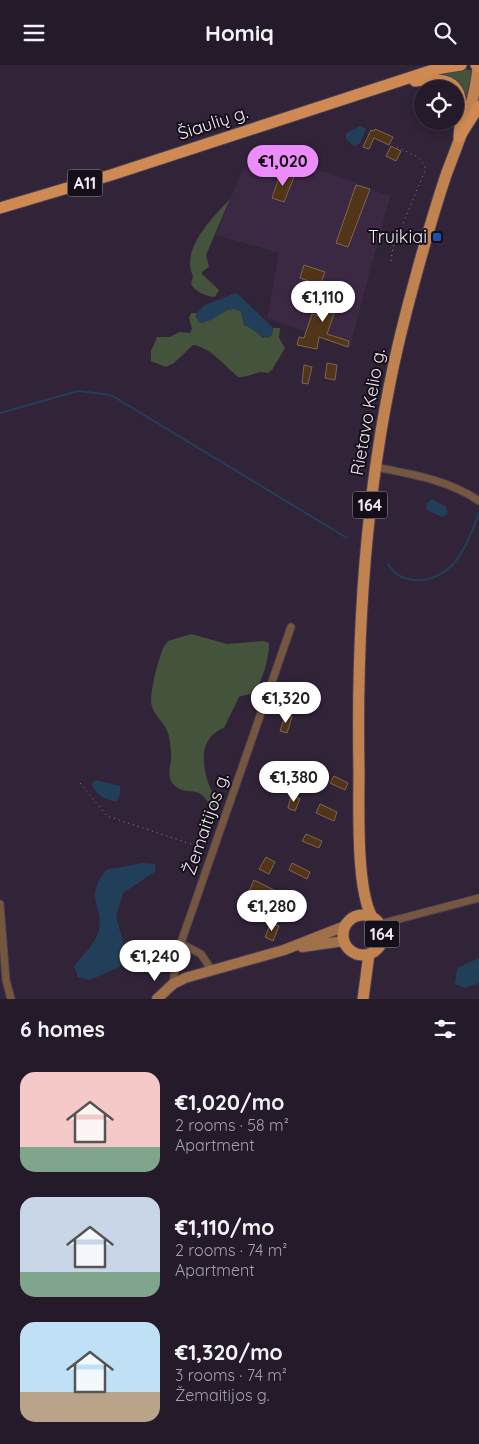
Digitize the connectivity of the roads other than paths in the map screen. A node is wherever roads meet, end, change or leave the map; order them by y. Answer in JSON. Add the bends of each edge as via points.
{"nodes":[{"id":1,"x":424,"y":65,"type":"edge"},
{"id":2,"x":462,"y":65,"type":"edge"},
{"id":3,"x":478,"y":66,"type":"edge"},
{"id":4,"x":440,"y":67,"type":"edge"},
{"id":5,"x":384,"y":86,"type":"junction"},
{"id":6,"x":479,"y":87,"type":"edge"},
{"id":7,"x":476,"y":103,"type":"edge"},
{"id":8,"x":459,"y":137,"type":"junction"},
{"id":9,"x":0,"y":207,"type":"edge"},
{"id":10,"x":375,"y":467,"type":"junction"},
{"id":11,"x":479,"y":501,"type":"edge"},
{"id":12,"x":291,"y":627,"type":"dead end"},
{"id":13,"x":360,"y":861,"type":"junction"},
{"id":14,"x":479,"y":898,"type":"edge"},
{"id":15,"x":0,"y":904,"type":"edge"},
{"id":16,"x":354,"y":917,"type":"junction"},
{"id":17,"x":376,"y":921,"type":"junction"},
{"id":18,"x":344,"y":926,"type":"junction"},
{"id":19,"x":344,"y":941,"type":"junction"},
{"id":20,"x":180,"y":943,"type":"junction"},
{"id":21,"x":284,"y":950,"type":"junction"},
{"id":22,"x":357,"y":954,"type":"junction"},
{"id":23,"x":369,"y":954,"type":"junction"},
{"id":24,"x":211,"y":969,"type":"junction"},
{"id":25,"x":173,"y":984,"type":"junction"},
{"id":26,"x":363,"y":998,"type":"edge"},
{"id":27,"x":11,"y":999,"type":"edge"},
{"id":28,"x":157,"y":999,"type":"edge"}],
"edges":[{"from":1,"to":5,"type":"highway"},
{"from":2,"to":4,"type":"highway","name":"Šiaulių g."},
{"from":3,"to":7,"type":"main road"},
{"from":4,"to":5,"type":"highway","name":"Šiaulių g.","number":"A11"},
{"from":5,"to":8,"type":"highway","via":[[440,79],[455,85],[462,99]]},
{"from":5,"to":9,"type":"highway","name":"Šiaulių g.","number":"A11","via":[[111,175]]},
{"from":6,"to":7,"type":"main road"},
{"from":7,"to":8,"type":"highway"},
{"from":8,"to":10,"type":"main road","name":"Rietavo Kelio g.","number":"164","via":[[406,314],[386,400]]},
{"from":10,"to":11,"type":"street","via":[[440,481]]},
{"from":10,"to":13,"type":"main road","name":"Rietavo Kelio g.","number":"164","via":[[358,647]]},
{"from":12,"to":20,"type":"street","name":"Žemaitijos g."},
{"from":13,"to":16,"type":"main road","name":"Rietavo Kelio g.","number":"164"},
{"from":13,"to":17,"type":"main road","name":"Rietavo Kelio g.","number":"164","via":[[366,907]]},
{"from":14,"to":17,"type":"street"},
{"from":15,"to":27,"type":"street","via":[[6,980]]},
{"from":16,"to":17,"type":"main road","number":"164","via":[[366,915]]},
{"from":16,"to":18,"type":"main road","number":"164"},
{"from":17,"to":23,"type":"main road","name":"Rietavo Kelio g.","number":"164","via":[[382,931],[380,945]]},
{"from":18,"to":19,"type":"main road","number":"164"},
{"from":18,"to":21,"type":"main road"},
{"from":19,"to":21,"type":"main road"},
{"from":19,"to":22,"type":"main road","number":"164"},
{"from":20,"to":24,"type":"street","via":[[201,954]]},
{"from":20,"to":25,"type":"street","name":"Žemaitijos g."},
{"from":21,"to":24,"type":"main road"},
{"from":22,"to":23,"type":"main road","number":"164"},
{"from":22,"to":26,"type":"main road","name":"Rietavo Kelio g.","number":"164"},
{"from":23,"to":26,"type":"main road","name":"Rietavo Kelio g.","number":"164"},
{"from":24,"to":25,"type":"main road"},
{"from":25,"to":28,"type":"main road"}]}
